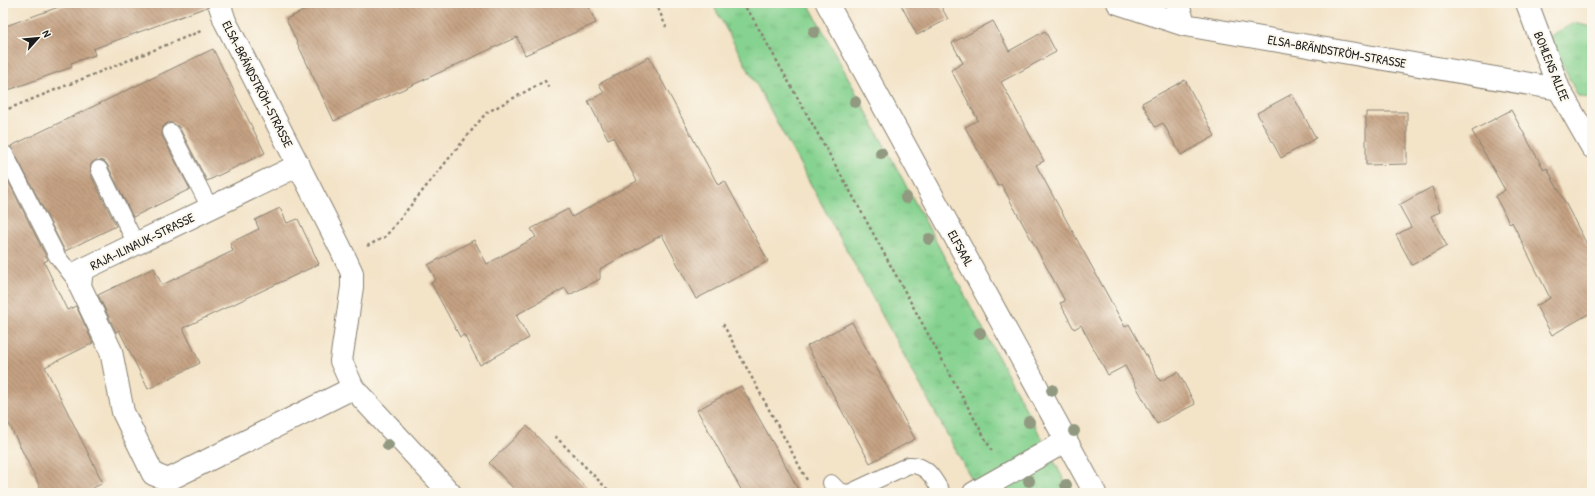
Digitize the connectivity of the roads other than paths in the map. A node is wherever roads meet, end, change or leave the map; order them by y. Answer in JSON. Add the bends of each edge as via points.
{"nodes":[{"id":1,"x":827,"y":3,"type":"edge"},
{"id":2,"x":1118,"y":3,"type":"edge"},
{"id":3,"x":1177,"y":3,"type":"edge"},
{"id":4,"x":1528,"y":3,"type":"edge"},
{"id":5,"x":222,"y":12,"type":"edge"},
{"id":6,"x":1185,"y":25,"type":"junction"},
{"id":7,"x":1559,"y":89,"type":"junction"},
{"id":8,"x":171,"y":132,"type":"dead end"},
{"id":9,"x":1592,"y":147,"type":"edge"},
{"id":10,"x":5,"y":154,"type":"dead end"},
{"id":11,"x":299,"y":165,"type":"junction"},
{"id":12,"x":99,"y":169,"type":"dead end"},
{"id":13,"x":210,"y":208,"type":"junction"},
{"id":14,"x":136,"y":244,"type":"junction"},
{"id":15,"x":80,"y":286,"type":"junction"},
{"id":16,"x":353,"y":388,"type":"junction"},
{"id":17,"x":1066,"y":441,"type":"junction"},
{"id":18,"x":832,"y":483,"type":"dead end"},
{"id":19,"x":450,"y":493,"type":"edge"},
{"id":20,"x":849,"y":493,"type":"edge"},
{"id":21,"x":942,"y":493,"type":"edge"},
{"id":22,"x":974,"y":493,"type":"edge"},
{"id":23,"x":1095,"y":493,"type":"edge"}],
"edges":[{"from":1,"to":17,"type":"street","name":"ELFSAAL"},
{"from":2,"to":6,"type":"street","name":"ELSA-BRÄNDSTRÖM-STRASSE"},
{"from":3,"to":6,"type":"street"},
{"from":4,"to":7,"type":"street","name":"BOHLENS ALLEE"},
{"from":5,"to":11,"type":"street","name":"ELSA-BRÄNDSTRÖM-STRASSE"},
{"from":6,"to":7,"type":"street","name":"ELSA-BRÄNDSTRÖM-STRASSE"},
{"from":7,"to":9,"type":"street","name":"BOHLENS ALLEE"},
{"from":8,"to":13,"type":"lane"},
{"from":10,"to":15,"type":"lane","via":[[57,256]]},
{"from":11,"to":13,"type":"street","name":"RAJA-ILINAUK-STRASSE"},
{"from":11,"to":16,"type":"street","via":[[352,273],[341,362]]},
{"from":12,"to":14,"type":"lane"},
{"from":13,"to":14,"type":"street","name":"RAJA-ILINAUK-STRASSE"},
{"from":14,"to":15,"type":"street","name":"RAJA-ILINAUK-STRASSE","via":[[82,270]]},
{"from":15,"to":16,"type":"street","via":[[111,351],[123,412],[153,474],[168,480]]},
{"from":16,"to":19,"type":"street"},
{"from":17,"to":22,"type":"street"},
{"from":17,"to":23,"type":"street","name":"ELFSAAL"},
{"from":18,"to":20,"type":"lane","via":[[839,491]]},
{"from":20,"to":21,"type":"lane","via":[[909,465],[915,465],[928,472]]}]}
